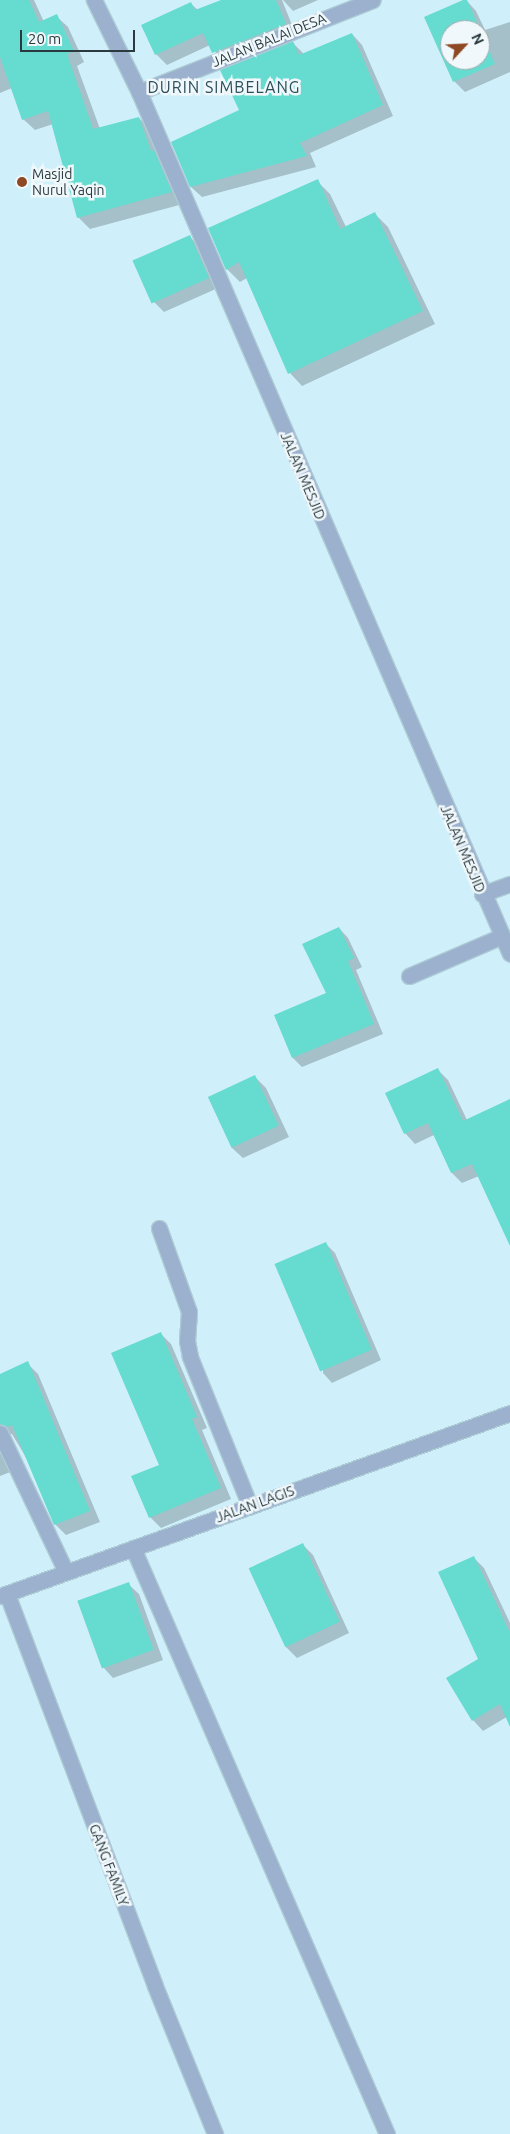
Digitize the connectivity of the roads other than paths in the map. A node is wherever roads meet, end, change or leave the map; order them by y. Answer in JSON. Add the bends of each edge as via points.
{"nodes":[{"id":1,"x":94,"y":0,"type":"edge"},
{"id":2,"x":372,"y":0,"type":"edge"},
{"id":3,"x":139,"y":92,"type":"junction"},
{"id":4,"x":510,"y":884,"type":"edge"},
{"id":5,"x":482,"y":894,"type":"junction"},
{"id":6,"x":502,"y":936,"type":"junction"},
{"id":7,"x":510,"y":954,"type":"edge"},
{"id":8,"x":409,"y":976,"type":"dead end"},
{"id":9,"x":160,"y":1228,"type":"dead end"},
{"id":10,"x":510,"y":1413,"type":"edge"},
{"id":11,"x":0,"y":1434,"type":"edge"},
{"id":12,"x":250,"y":1506,"type":"junction"},
{"id":13,"x":134,"y":1548,"type":"junction"},
{"id":14,"x":66,"y":1572,"type":"junction"},
{"id":15,"x":3,"y":1594,"type":"edge"},
{"id":16,"x":215,"y":2134,"type":"edge"},
{"id":17,"x":387,"y":2134,"type":"edge"}],
"edges":[{"from":1,"to":3,"type":"street","name":"JALAN MESJID"},
{"from":2,"to":3,"type":"street","name":"JALAN BALAI DESA"},
{"from":3,"to":5,"type":"street","name":"JALAN MESJID"},
{"from":4,"to":5,"type":"street"},
{"from":5,"to":6,"type":"street","name":"JALAN MESJID"},
{"from":6,"to":7,"type":"street","name":"JALAN MESJID"},
{"from":6,"to":8,"type":"street"},
{"from":9,"to":12,"type":"street","via":[[188,1306],[190,1357]]},
{"from":10,"to":12,"type":"street","name":"JALAN LAGIS"},
{"from":11,"to":14,"type":"street"},
{"from":12,"to":13,"type":"street","name":"JALAN LAGIS"},
{"from":13,"to":14,"type":"street","name":"JALAN LAGIS"},
{"from":13,"to":17,"type":"street"},
{"from":14,"to":15,"type":"street","name":"JALAN LAGIS"},
{"from":15,"to":16,"type":"street","name":"GANG FAMILY"}]}
